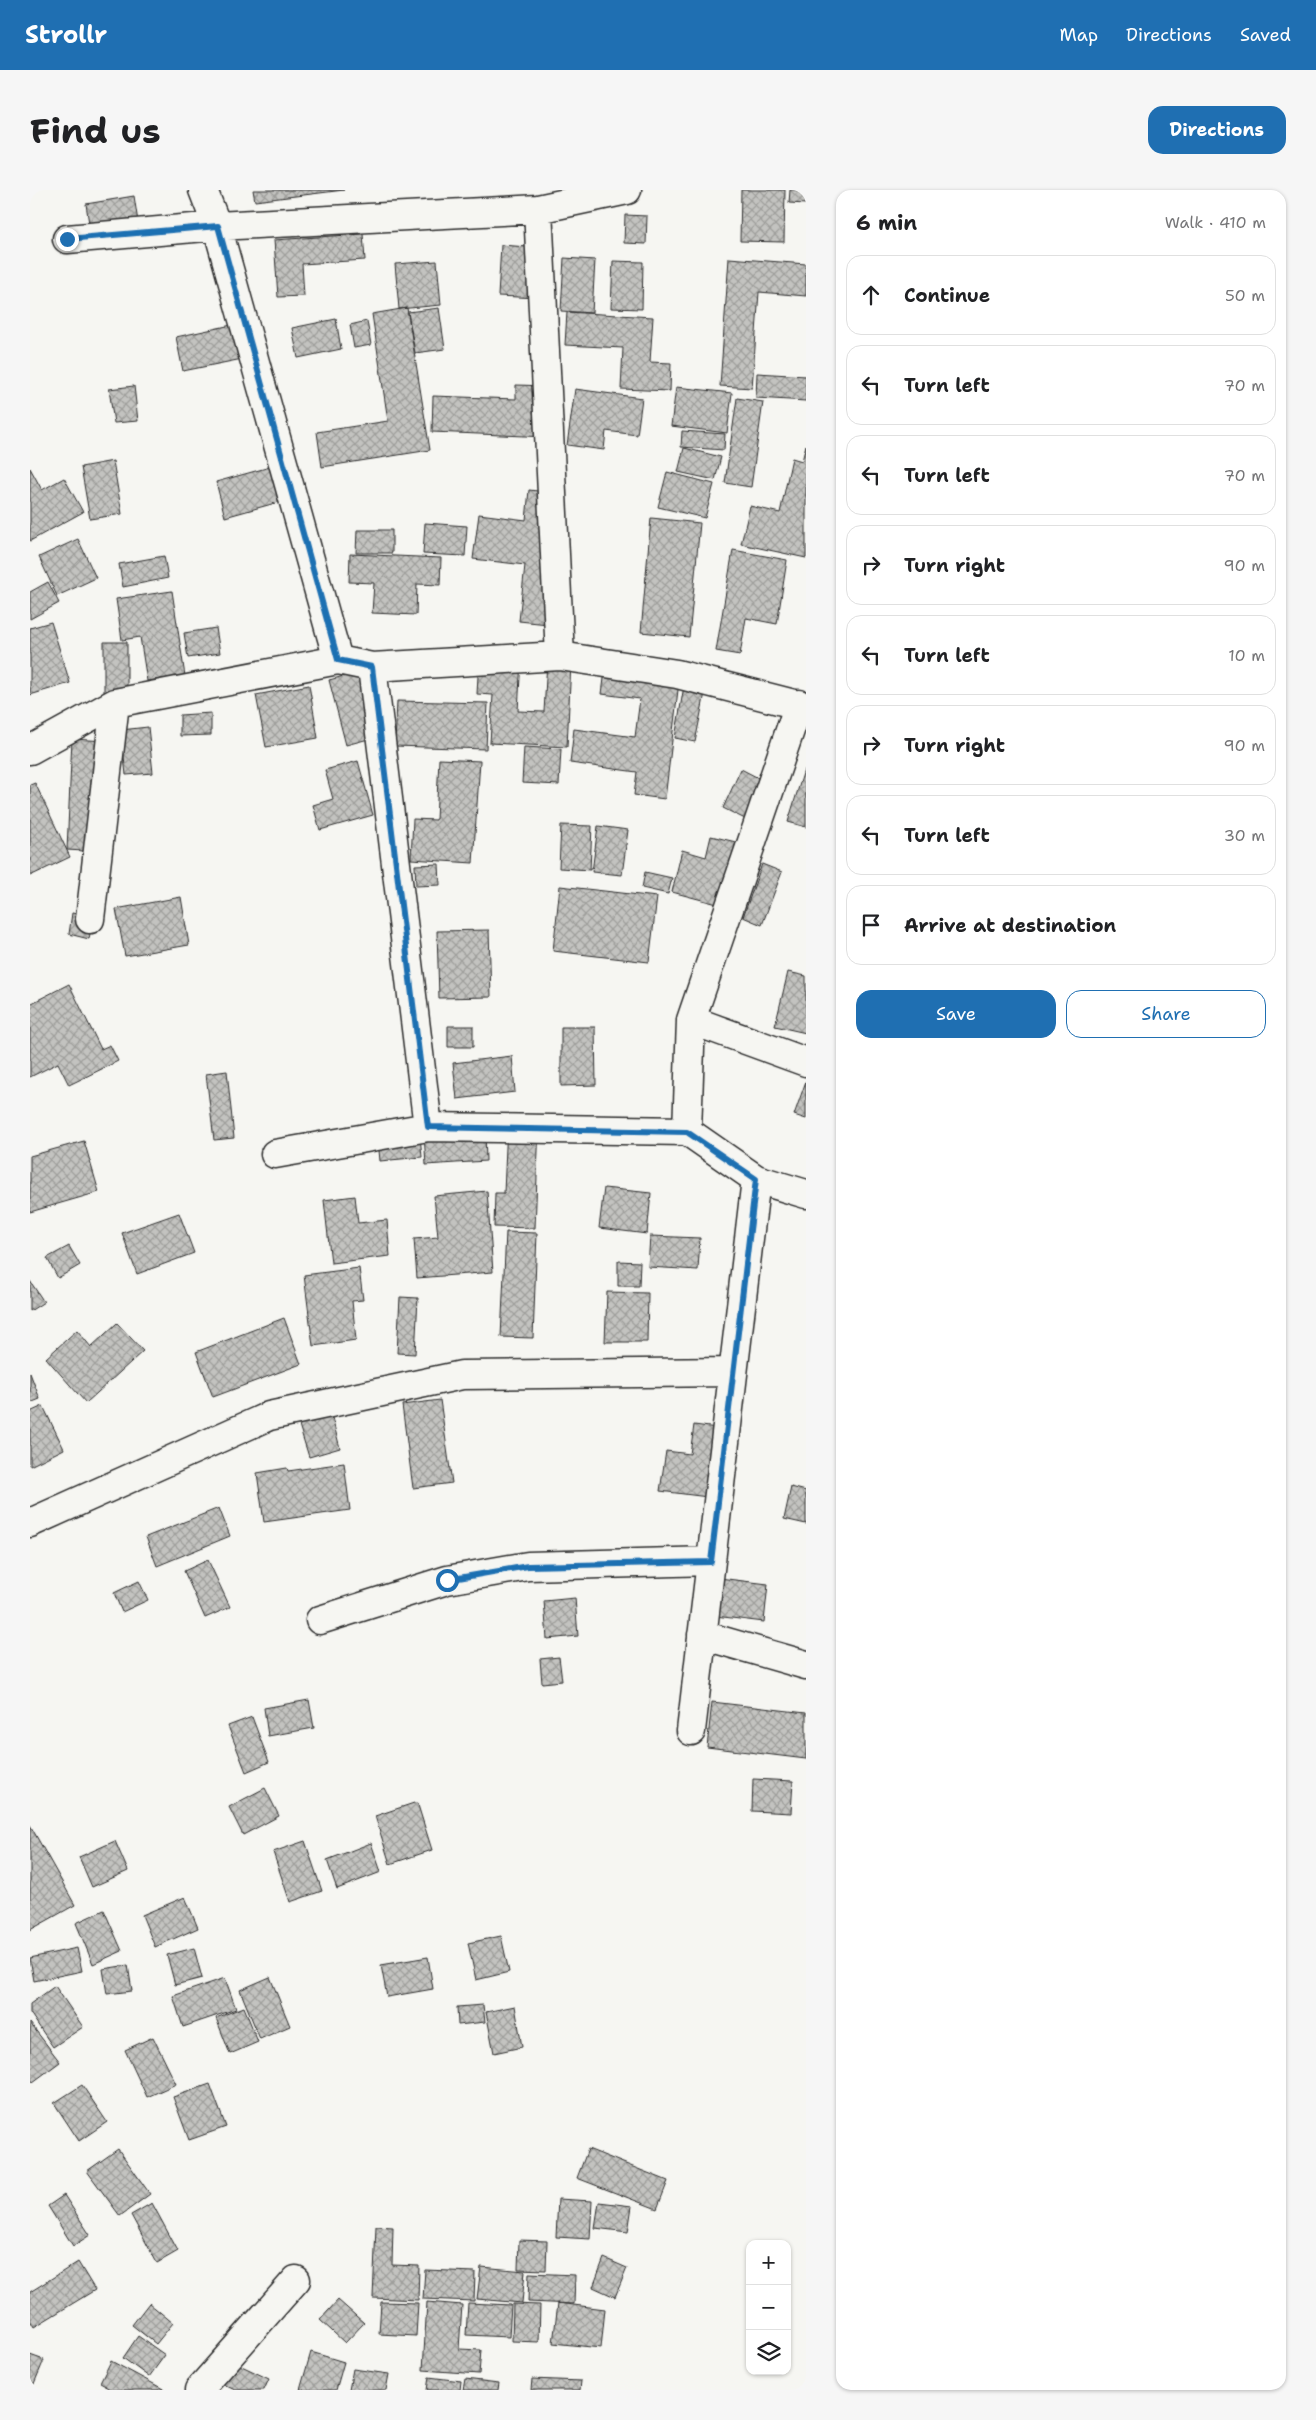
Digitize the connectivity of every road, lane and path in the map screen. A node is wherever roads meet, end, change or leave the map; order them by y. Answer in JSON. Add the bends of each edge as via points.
{"nodes":[{"id":1,"x":203,"y":190,"type":"edge"},
{"id":2,"x":627,"y":190,"type":"edge"},
{"id":3,"x":538,"y":209,"type":"junction"},
{"id":4,"x":218,"y":226,"type":"junction"},
{"id":5,"x":67,"y":239,"type":"dead end"},
{"id":6,"x":560,"y":656,"type":"junction"},
{"id":7,"x":338,"y":660,"type":"junction"},
{"id":8,"x":372,"y":667,"type":"junction"},
{"id":9,"x":114,"y":703,"type":"junction"},
{"id":10,"x":803,"y":706,"type":"edge"},
{"id":11,"x":30,"y":750,"type":"edge"},
{"id":12,"x":90,"y":919,"type":"dead end"},
{"id":13,"x":691,"y":1020,"type":"junction"},
{"id":14,"x":806,"y":1062,"type":"edge"},
{"id":15,"x":428,"y":1127,"type":"junction"},
{"id":16,"x":687,"y":1132,"type":"junction"},
{"id":17,"x":275,"y":1154,"type":"dead end"},
{"id":18,"x":756,"y":1179,"type":"junction"},
{"id":19,"x":806,"y":1194,"type":"edge"},
{"id":20,"x":732,"y":1372,"type":"junction"},
{"id":21,"x":30,"y":1523,"type":"edge"},
{"id":22,"x":711,"y":1562,"type":"junction"},
{"id":23,"x":320,"y":1620,"type":"dead end"},
{"id":24,"x":702,"y":1635,"type":"junction"},
{"id":25,"x":806,"y":1665,"type":"edge"},
{"id":26,"x":691,"y":1731,"type":"dead end"},
{"id":27,"x":296,"y":2280,"type":"dead end"},
{"id":28,"x":199,"y":2390,"type":"edge"}],
"edges":[{"from":1,"to":4,"type":"street"},
{"from":2,"to":3,"type":"street"},
{"from":3,"to":4,"type":"street"},
{"from":3,"to":6,"type":"street"},
{"from":4,"to":5,"type":"street"},
{"from":4,"to":7,"type":"street"},
{"from":6,"to":8,"type":"street"},
{"from":6,"to":10,"type":"street","via":[[677,674]]},
{"from":7,"to":8,"type":"street"},
{"from":7,"to":9,"type":"street"},
{"from":8,"to":15,"type":"street"},
{"from":9,"to":11,"type":"street"},
{"from":9,"to":12,"type":"street"},
{"from":10,"to":13,"type":"street"},
{"from":13,"to":14,"type":"street"},
{"from":13,"to":16,"type":"street"},
{"from":15,"to":16,"type":"street"},
{"from":15,"to":17,"type":"street"},
{"from":16,"to":18,"type":"street"},
{"from":18,"to":19,"type":"street"},
{"from":18,"to":20,"type":"street"},
{"from":20,"to":21,"type":"street","via":[[462,1375],[269,1416]]},
{"from":20,"to":22,"type":"street"},
{"from":22,"to":23,"type":"street","via":[[528,1566],[447,1580]]},
{"from":22,"to":24,"type":"street"},
{"from":24,"to":25,"type":"street"},
{"from":24,"to":26,"type":"street"},
{"from":27,"to":28,"type":"street"}]}
